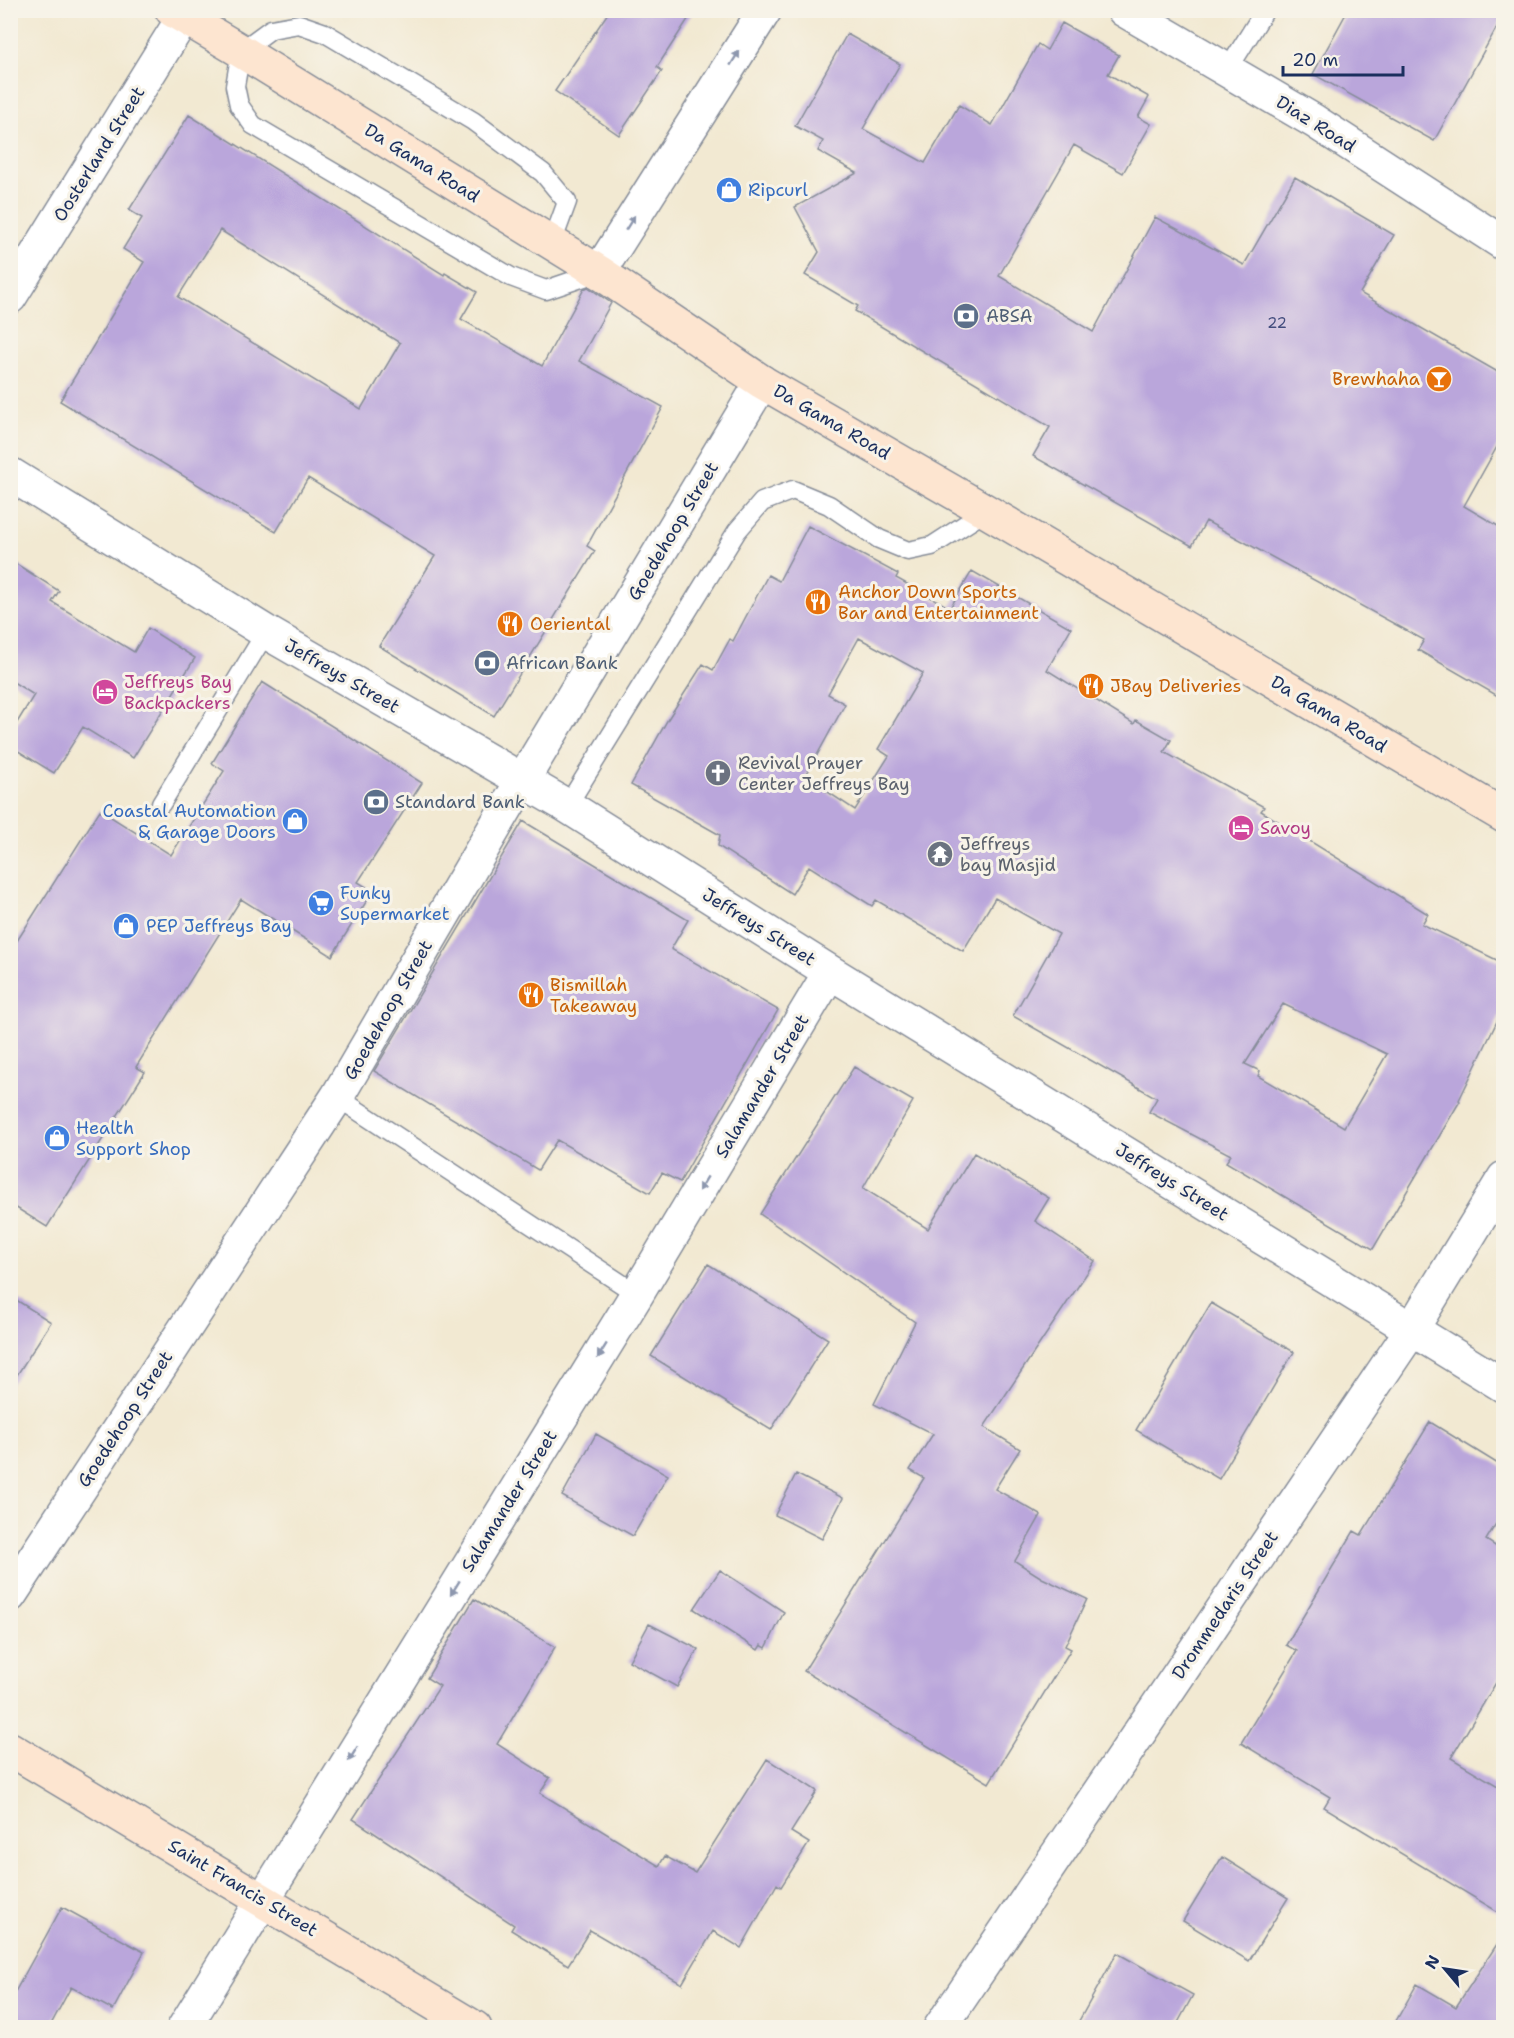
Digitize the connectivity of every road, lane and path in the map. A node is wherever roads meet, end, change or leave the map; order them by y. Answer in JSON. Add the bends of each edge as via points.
{"nodes":[{"id":1,"x":765,"y":10,"type":"edge"},
{"id":2,"x":1124,"y":10,"type":"edge"},
{"id":3,"x":1265,"y":10,"type":"edge"},
{"id":4,"x":181,"y":13,"type":"edge"},
{"id":5,"x":240,"y":51,"type":"junction"},
{"id":6,"x":1227,"y":71,"type":"junction"},
{"id":7,"x":552,"y":243,"type":"junction"},
{"id":8,"x":1503,"y":244,"type":"edge"},
{"id":9,"x":599,"y":272,"type":"junction"},
{"id":10,"x":10,"y":297,"type":"edge"},
{"id":11,"x":762,"y":382,"type":"junction"},
{"id":12,"x":10,"y":474,"type":"edge"},
{"id":13,"x":986,"y":511,"type":"junction"},
{"id":14,"x":266,"y":632,"type":"junction"},
{"id":15,"x":522,"y":781,"type":"junction"},
{"id":16,"x":161,"y":804,"type":"dead end"},
{"id":17,"x":567,"y":806,"type":"junction"},
{"id":18,"x":1503,"y":816,"type":"edge"},
{"id":19,"x":830,"y":972,"type":"junction"},
{"id":20,"x":337,"y":1097,"type":"junction"},
{"id":21,"x":1503,"y":1178,"type":"edge"},
{"id":22,"x":637,"y":1294,"type":"junction"},
{"id":23,"x":1412,"y":1329,"type":"junction"},
{"id":24,"x":1503,"y":1386,"type":"edge"},
{"id":25,"x":10,"y":1595,"type":"edge"},
{"id":26,"x":10,"y":1749,"type":"edge"},
{"id":27,"x":263,"y":1899,"type":"junction"},
{"id":28,"x":184,"y":2028,"type":"edge"},
{"id":29,"x":475,"y":2028,"type":"edge"},
{"id":30,"x":940,"y":2028,"type":"edge"}],
"edges":[{"from":9,"to":1,"type":"street","one_way":true},
{"from":2,"to":6,"type":"street","name":"Diaz Road"},
{"from":3,"to":6,"type":"lane"},
{"from":4,"to":5,"type":"street","name":"Da Gama Road"},
{"from":4,"to":10,"type":"street","name":"Oosterland Street"},
{"from":5,"to":7,"type":"street","name":"Da Gama Road"},
{"from":5,"to":7,"type":"lane","via":[[271,29],[299,24],[325,33],[473,121],[543,173],[567,202]]},
{"from":5,"to":9,"type":"lane","via":[[236,86],[239,105],[253,125],[511,278],[546,290]]},
{"from":6,"to":8,"type":"street","name":"Diaz Road","via":[[1314,121]]},
{"from":7,"to":9,"type":"street","name":"Da Gama Road"},
{"from":9,"to":11,"type":"street","name":"Da Gama Road"},
{"from":11,"to":13,"type":"street","name":"Da Gama Road"},
{"from":11,"to":15,"type":"street","name":"Goedehoop Street"},
{"from":12,"to":14,"type":"street","name":"Jeffreys Street"},
{"from":13,"to":17,"type":"lane","via":[[933,546],[908,551],[879,539],[829,505],[793,490],[762,502],[737,531]]},
{"from":13,"to":18,"type":"street","name":"Da Gama Road"},
{"from":14,"to":15,"type":"street","name":"Jeffreys Street"},
{"from":14,"to":16,"type":"lane"},
{"from":15,"to":17,"type":"street","name":"Jeffreys Street"},
{"from":15,"to":20,"type":"street","name":"Goedehoop Street"},
{"from":17,"to":19,"type":"street","name":"Jeffreys Street"},
{"from":19,"to":22,"type":"street","name":"Salamander Street","one_way":true},
{"from":19,"to":23,"type":"street","name":"Jeffreys Street"},
{"from":20,"to":22,"type":"lane"},
{"from":20,"to":25,"type":"street","name":"Goedehoop Street"},
{"from":21,"to":23,"type":"street","name":"Drommedaris Street"},
{"from":22,"to":27,"type":"street","name":"Salamander Street","one_way":true},
{"from":23,"to":24,"type":"street","name":"Jeffreys Street"},
{"from":23,"to":30,"type":"street","name":"Drommedaris Street"},
{"from":26,"to":27,"type":"street","name":"Saint Francis Street"},
{"from":27,"to":28,"type":"street","name":"Salamander Street"},
{"from":27,"to":29,"type":"street","name":"Saint Francis Street"}]}
